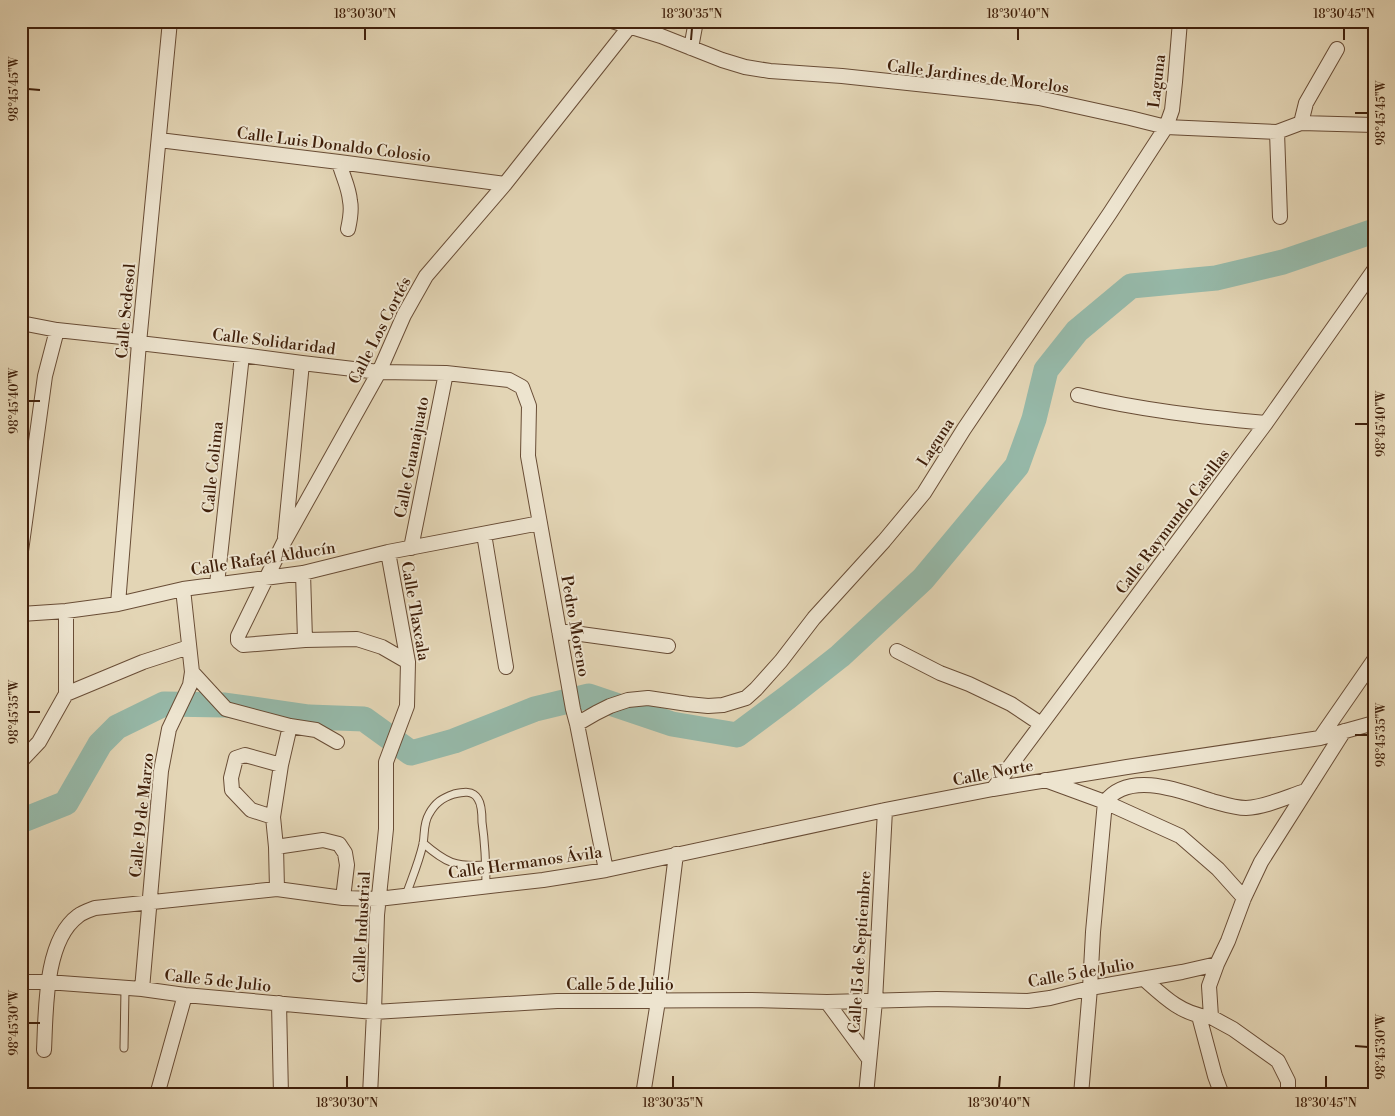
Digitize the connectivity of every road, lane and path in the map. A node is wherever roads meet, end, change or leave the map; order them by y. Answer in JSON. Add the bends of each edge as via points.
{"nodes":[{"id":1,"x":170,"y":21,"type":"edge"},
{"id":2,"x":612,"y":21,"type":"edge"},
{"id":3,"x":696,"y":21,"type":"edge"},
{"id":4,"x":1180,"y":21,"type":"edge"},
{"id":5,"x":630,"y":26,"type":"junction"},
{"id":6,"x":691,"y":48,"type":"junction"},
{"id":7,"x":1337,"y":49,"type":"dead end"},
{"id":8,"x":1301,"y":123,"type":"junction"},
{"id":9,"x":1374,"y":125,"type":"edge"},
{"id":10,"x":1166,"y":127,"type":"junction"},
{"id":11,"x":1277,"y":132,"type":"junction"},
{"id":12,"x":159,"y":140,"type":"junction"},
{"id":13,"x":339,"y":162,"type":"junction"},
{"id":14,"x":505,"y":184,"type":"junction"},
{"id":15,"x":1280,"y":217,"type":"dead end"},
{"id":16,"x":348,"y":229,"type":"dead end"},
{"id":17,"x":1373,"y":270,"type":"edge"},
{"id":18,"x":21,"y":323,"type":"edge"},
{"id":19,"x":57,"y":330,"type":"junction"},
{"id":20,"x":139,"y":343,"type":"junction"},
{"id":21,"x":242,"y":354,"type":"junction"},
{"id":22,"x":302,"y":363,"type":"junction"},
{"id":23,"x":379,"y":372,"type":"junction"},
{"id":24,"x":446,"y":373,"type":"junction"},
{"id":25,"x":522,"y":387,"type":"joint"},
{"id":26,"x":1078,"y":395,"type":"dead end"},
{"id":27,"x":1266,"y":423,"type":"junction"},
{"id":28,"x":540,"y":523,"type":"junction"},
{"id":29,"x":484,"y":534,"type":"junction"},
{"id":30,"x":284,"y":542,"type":"junction"},
{"id":31,"x":411,"y":548,"type":"junction"},
{"id":32,"x":21,"y":551,"type":"edge"},
{"id":33,"x":388,"y":552,"type":"junction"},
{"id":34,"x":302,"y":573,"type":"junction"},
{"id":35,"x":266,"y":578,"type":"junction"},
{"id":36,"x":217,"y":584,"type":"junction"},
{"id":37,"x":183,"y":589,"type":"junction"},
{"id":38,"x":118,"y":604,"type":"junction"},
{"id":39,"x":66,"y":611,"type":"junction"},
{"id":40,"x":21,"y":614,"type":"edge"},
{"id":41,"x":559,"y":631,"type":"junction"},
{"id":42,"x":305,"y":640,"type":"junction"},
{"id":43,"x":668,"y":646,"type":"dead end"},
{"id":44,"x":190,"y":647,"type":"junction"},
{"id":45,"x":897,"y":651,"type":"dead end"},
{"id":46,"x":1374,"y":660,"type":"edge"},
{"id":47,"x":408,"y":662,"type":"junction"},
{"id":48,"x":506,"y":667,"type":"dead end"},
{"id":49,"x":194,"y":679,"type":"junction"},
{"id":50,"x":66,"y":694,"type":"junction"},
{"id":51,"x":1374,"y":723,"type":"edge"},
{"id":52,"x":577,"y":724,"type":"junction"},
{"id":53,"x":1041,"y":724,"type":"junction"},
{"id":54,"x":290,"y":726,"type":"junction"},
{"id":55,"x":1344,"y":731,"type":"junction"},
{"id":56,"x":1320,"y":738,"type":"junction"},
{"id":57,"x":337,"y":742,"type":"dead end"},
{"id":58,"x":21,"y":761,"type":"edge"},
{"id":59,"x":386,"y":762,"type":"joint"},
{"id":60,"x":281,"y":765,"type":"junction"},
{"id":61,"x":1044,"y":780,"type":"junction"},
{"id":62,"x":993,"y":789,"type":"junction"},
{"id":63,"x":1305,"y":791,"type":"junction"},
{"id":64,"x":1105,"y":802,"type":"junction"},
{"id":65,"x":885,"y":810,"type":"junction"},
{"id":66,"x":273,"y":817,"type":"junction"},
{"id":67,"x":423,"y":843,"type":"junction"},
{"id":68,"x":276,"y":847,"type":"junction"},
{"id":69,"x":676,"y":854,"type":"junction"},
{"id":70,"x":486,"y":866,"type":"junction"},
{"id":71,"x":606,"y":870,"type":"junction"},
{"id":72,"x":486,"y":886,"type":"junction"},
{"id":73,"x":277,"y":889,"type":"junction"},
{"id":74,"x":406,"y":895,"type":"junction"},
{"id":75,"x":343,"y":898,"type":"junction"},
{"id":76,"x":378,"y":898,"type":"junction"},
{"id":77,"x":1244,"y":898,"type":"junction"},
{"id":78,"x":150,"y":901,"type":"junction"},
{"id":79,"x":1217,"y":964,"type":"junction"},
{"id":80,"x":1144,"y":979,"type":"junction"},
{"id":81,"x":21,"y":982,"type":"edge"},
{"id":82,"x":47,"y":982,"type":"junction"},
{"id":83,"x":1090,"y":988,"type":"junction"},
{"id":84,"x":125,"y":989,"type":"junction"},
{"id":85,"x":142,"y":989,"type":"junction"},
{"id":86,"x":185,"y":995,"type":"junction"},
{"id":87,"x":658,"y":1001,"type":"junction"},
{"id":88,"x":875,"y":1001,"type":"junction"},
{"id":89,"x":827,"y":1002,"type":"junction"},
{"id":90,"x":279,"y":1004,"type":"junction"},
{"id":91,"x":374,"y":1012,"type":"junction"},
{"id":92,"x":1205,"y":1017,"type":"junction"},
{"id":93,"x":124,"y":1048,"type":"dead end"},
{"id":94,"x":44,"y":1050,"type":"dead end"},
{"id":95,"x":869,"y":1060,"type":"junction"},
{"id":96,"x":157,"y":1095,"type":"edge"},
{"id":97,"x":281,"y":1095,"type":"edge"},
{"id":98,"x":370,"y":1095,"type":"edge"},
{"id":99,"x":643,"y":1095,"type":"edge"},
{"id":100,"x":866,"y":1095,"type":"edge"},
{"id":101,"x":1081,"y":1095,"type":"edge"},
{"id":102,"x":1222,"y":1095,"type":"edge"},
{"id":103,"x":1288,"y":1095,"type":"edge"}],
"edges":[{"from":1,"to":12,"type":"street","name":"Calle Sedesol"},
{"from":2,"to":5,"type":"street","name":"Calle Jardines de Morelos"},
{"from":3,"to":6,"type":"street"},
{"from":4,"to":10,"type":"street","name":"Laguna","via":[[1172,110]]},
{"from":5,"to":6,"type":"street","name":"Calle Jardines de Morelos"},
{"from":5,"to":14,"type":"street","name":"Calle Los Cortés"},
{"from":6,"to":10,"type":"street","name":"Calle Jardines de Morelos","via":[[754,68],[1039,98]]},
{"from":7,"to":8,"type":"street","via":[[1306,103]]},
{"from":8,"to":9,"type":"street","name":"Calle Jardines de Morelos"},
{"from":8,"to":11,"type":"street","name":"Calle Jardines de Morelos"},
{"from":10,"to":11,"type":"street","name":"Calle Jardines de Morelos"},
{"from":10,"to":52,"type":"street","name":"Laguna","via":[[924,493],[756,689],[746,698],[723,705],[648,698],[628,700],[596,712]]},
{"from":11,"to":15,"type":"street"},
{"from":12,"to":13,"type":"street","name":"Calle Luis Donaldo Colosio"},
{"from":12,"to":20,"type":"street","name":"Calle Sedesol"},
{"from":13,"to":14,"type":"street","name":"Calle Luis Donaldo Colosio"},
{"from":13,"to":16,"type":"street","via":[[350,200]]},
{"from":14,"to":23,"type":"street","name":"Calle Los Cortés","via":[[426,276],[404,315]]},
{"from":17,"to":27,"type":"street","name":"Calle Raymundo Casillas"},
{"from":18,"to":19,"type":"street","name":"Calle Solidaridad"},
{"from":19,"to":20,"type":"street","name":"Calle Solidaridad","via":[[111,335]]},
{"from":19,"to":32,"type":"street","via":[[45,376]]},
{"from":20,"to":21,"type":"street","name":"Calle Solidaridad"},
{"from":20,"to":38,"type":"street","name":"Calle Sedesol"},
{"from":21,"to":22,"type":"street","name":"Calle Solidaridad"},
{"from":21,"to":36,"type":"street","name":"Calle Colima"},
{"from":22,"to":23,"type":"street","name":"Calle Solidaridad"},
{"from":22,"to":30,"type":"street"},
{"from":23,"to":24,"type":"street","name":"Calle Solidaridad"},
{"from":23,"to":30,"type":"street","name":"Calle Los Cortés"},
{"from":24,"to":25,"type":"street","name":"Calle Solidaridad","via":[[509,380]]},
{"from":24,"to":31,"type":"street","name":"Calle Guanajuato"},
{"from":25,"to":28,"type":"street","name":"Pedro Moreno","via":[[529,406],[528,456]]},
{"from":26,"to":27,"type":"street","via":[[1119,405]]},
{"from":27,"to":53,"type":"street","name":"Calle Raymundo Casillas"},
{"from":28,"to":29,"type":"street","name":"Calle Rafaél Alducín"},
{"from":28,"to":41,"type":"street","name":"Pedro Moreno"},
{"from":29,"to":31,"type":"street","name":"Calle Rafaél Alducín"},
{"from":29,"to":48,"type":"street"},
{"from":30,"to":35,"type":"street","name":"Calle Los Cortés"},
{"from":31,"to":33,"type":"street","name":"Calle Rafaél Alducín"},
{"from":33,"to":34,"type":"street","name":"Calle Rafaél Alducín"},
{"from":33,"to":47,"type":"street","name":"Calle Tlaxcala"},
{"from":34,"to":35,"type":"street","name":"Calle Rafaél Alducín"},
{"from":34,"to":42,"type":"street"},
{"from":35,"to":36,"type":"street","name":"Calle Rafaél Alducín"},
{"from":35,"to":42,"type":"street","name":"Calle Los Cortés","via":[[238,636],[240,643]]},
{"from":36,"to":37,"type":"street","name":"Calle Rafaél Alducín"},
{"from":37,"to":38,"type":"street","name":"Calle Rafaél Alducín"},
{"from":37,"to":44,"type":"street","name":"Calle 19 de Marzo"},
{"from":38,"to":39,"type":"street","name":"Calle Rafaél Alducín"},
{"from":39,"to":40,"type":"street","name":"Calle Rafaél Alducín"},
{"from":39,"to":50,"type":"street"},
{"from":41,"to":43,"type":"street"},
{"from":41,"to":52,"type":"street","name":"Pedro Moreno"},
{"from":42,"to":47,"type":"street","via":[[357,639],[382,647]]},
{"from":44,"to":49,"type":"street","name":"Calle 19 de Marzo"},
{"from":44,"to":50,"type":"street","via":[[143,662]]},
{"from":45,"to":53,"type":"street","via":[[1011,704]]},
{"from":46,"to":56,"type":"street"},
{"from":47,"to":59,"type":"street","name":"Calle Tlaxcala","via":[[407,706]]},
{"from":49,"to":54,"type":"street","via":[[226,709]]},
{"from":49,"to":78,"type":"street","name":"Calle 19 de Marzo","via":[[169,730]]},
{"from":50,"to":58,"type":"street","via":[[39,742]]},
{"from":51,"to":55,"type":"street","name":"Calle Norte"},
{"from":52,"to":71,"type":"street","name":"Pedro Moreno"},
{"from":53,"to":62,"type":"street","name":"Calle Raymundo Casillas"},
{"from":54,"to":57,"type":"street","via":[[316,730]]},
{"from":54,"to":60,"type":"street"},
{"from":55,"to":56,"type":"street","name":"Calle Norte"},
{"from":55,"to":63,"type":"street"},
{"from":56,"to":61,"type":"street","name":"Calle Norte"},
{"from":59,"to":76,"type":"street","name":"Calle Industrial","via":[[386,828]]},
{"from":60,"to":66,"type":"street"},
{"from":60,"to":66,"type":"street","via":[[245,755],[236,758],[231,778],[232,790],[251,810]]},
{"from":61,"to":62,"type":"street","name":"Calle Norte"},
{"from":61,"to":64,"type":"street"},
{"from":62,"to":65,"type":"street","name":"Calle Norte"},
{"from":63,"to":64,"type":"street","via":[[1245,808],[1148,784],[1117,790]]},
{"from":63,"to":77,"type":"street","via":[[1261,862]]},
{"from":64,"to":77,"type":"street","via":[[1180,836],[1218,869]]},
{"from":64,"to":83,"type":"street"},
{"from":65,"to":69,"type":"street","name":"Calle Norte"},
{"from":65,"to":88,"type":"street","name":"Calle 15 de Septiembre"},
{"from":66,"to":68,"type":"street"},
{"from":67,"to":70,"type":"lane","via":[[457,865]]},
{"from":67,"to":70,"type":"lane","via":[[427,816],[435,804],[454,794],[472,793],[481,809]]},
{"from":67,"to":74,"type":"lane"},
{"from":68,"to":73,"type":"street"},
{"from":68,"to":75,"type":"street","via":[[323,840],[339,844],[348,865]]},
{"from":69,"to":71,"type":"street","name":"Calle Hermanos Ávila"},
{"from":69,"to":87,"type":"street"},
{"from":70,"to":72,"type":"lane"},
{"from":71,"to":72,"type":"street","name":"Calle Hermanos Ávila"},
{"from":72,"to":74,"type":"street","name":"Calle Hermanos Ávila"},
{"from":73,"to":75,"type":"street","name":"Calle Hermanos Ávila"},
{"from":73,"to":78,"type":"street","name":"Calle Hermanos Ávila"},
{"from":74,"to":76,"type":"street","name":"Calle Hermanos Ávila"},
{"from":75,"to":76,"type":"street","name":"Calle Hermanos Ávila"},
{"from":76,"to":91,"type":"street","name":"Calle Industrial"},
{"from":77,"to":79,"type":"street"},
{"from":78,"to":82,"type":"street","name":"Calle 19 de Marzo","via":[[95,908],[78,916],[64,930]]},
{"from":78,"to":85,"type":"street"},
{"from":79,"to":80,"type":"street","name":"Calle 5 de Julio"},
{"from":79,"to":92,"type":"street","via":[[1209,986]]},
{"from":80,"to":83,"type":"street","name":"Calle 5 de Julio"},
{"from":80,"to":92,"type":"street","via":[[1176,1006]]},
{"from":81,"to":82,"type":"street","name":"Calle 5 de Julio"},
{"from":82,"to":84,"type":"street","name":"Calle 5 de Julio"},
{"from":82,"to":94,"type":"street","name":"Calle 19 de Marzo"},
{"from":83,"to":88,"type":"street","name":"Calle 5 de Julio","via":[[1028,1001]]},
{"from":83,"to":101,"type":"street"},
{"from":84,"to":85,"type":"street","name":"Calle 5 de Julio"},
{"from":84,"to":93,"type":"lane"},
{"from":85,"to":86,"type":"street","name":"Calle 5 de Julio"},
{"from":86,"to":90,"type":"street","name":"Calle 5 de Julio"},
{"from":86,"to":96,"type":"street"},
{"from":87,"to":89,"type":"street","name":"Calle 5 de Julio"},
{"from":87,"to":91,"type":"street","name":"Calle 5 de Julio","via":[[557,1001]]},
{"from":87,"to":99,"type":"street"},
{"from":88,"to":89,"type":"street","name":"Calle 5 de Julio"},
{"from":88,"to":95,"type":"street","name":"Calle 15 de Septiembre"},
{"from":89,"to":95,"type":"street"},
{"from":90,"to":91,"type":"street","name":"Calle 5 de Julio"},
{"from":90,"to":97,"type":"street"},
{"from":91,"to":98,"type":"street","name":"Calle Industrial"},
{"from":92,"to":102,"type":"street","via":[[1214,1076]]},
{"from":92,"to":103,"type":"street","via":[[1232,1029],[1278,1061],[1288,1081]]},
{"from":95,"to":100,"type":"street","name":"Calle 15 de Septiembre"}]}
